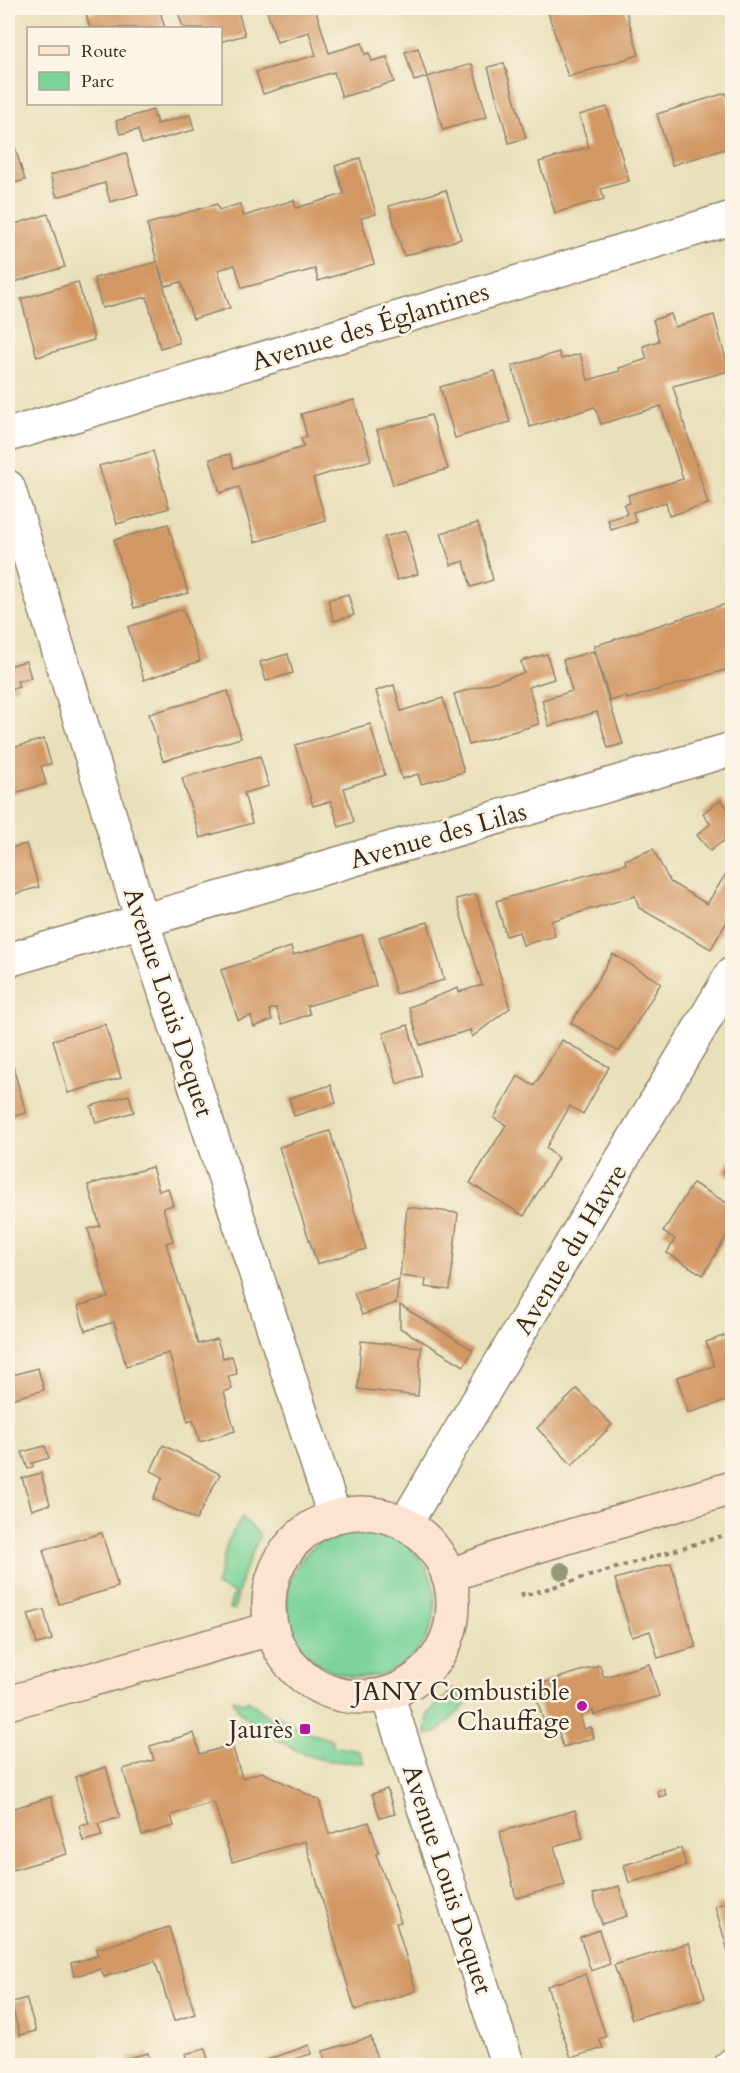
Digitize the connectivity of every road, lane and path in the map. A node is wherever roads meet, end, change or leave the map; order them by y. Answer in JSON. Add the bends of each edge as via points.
{"nodes":[{"id":1,"x":732,"y":218,"type":"edge"},
{"id":2,"x":8,"y":435,"type":"edge"},
{"id":3,"x":8,"y":487,"type":"edge"},
{"id":4,"x":732,"y":749,"type":"edge"},
{"id":5,"x":143,"y":921,"type":"junction"},
{"id":6,"x":8,"y":960,"type":"edge"},
{"id":7,"x":732,"y":974,"type":"edge"},
{"id":8,"x":732,"y":1488,"type":"edge"},
{"id":9,"x":334,"y":1515,"type":"junction"},
{"id":10,"x":405,"y":1524,"type":"junction"},
{"id":11,"x":448,"y":1576,"type":"junction"},
{"id":12,"x":270,"y":1629,"type":"junction"},
{"id":13,"x":387,"y":1694,"type":"junction"},
{"id":14,"x":8,"y":1703,"type":"edge"},
{"id":15,"x":508,"y":2066,"type":"edge"}],
"edges":[{"from":1,"to":2,"type":"street","name":"Avenue des Églantines"},
{"from":3,"to":5,"type":"street","name":"Avenue Louis Dequet"},
{"from":4,"to":5,"type":"street","name":"Avenue des Lilas"},
{"from":5,"to":6,"type":"street","name":"Avenue des Lilas"},
{"from":5,"to":9,"type":"street","name":"Avenue Louis Dequet"},
{"from":7,"to":10,"type":"street","name":"Avenue du Havre"},
{"from":8,"to":11,"type":"street"},
{"from":9,"to":10,"type":"street","via":[[382,1514]]},
{"from":9,"to":12,"type":"street","via":[[308,1528],[287,1548],[273,1572],[267,1600]]},
{"from":10,"to":11,"type":"street","via":[[437,1552]]},
{"from":11,"to":13,"type":"street","via":[[453,1596],[452,1622],[444,1646],[429,1668],[409,1684]]},
{"from":12,"to":13,"type":"street","via":[[282,1655],[302,1677],[319,1687],[356,1698]]},
{"from":12,"to":14,"type":"street"},
{"from":13,"to":15,"type":"street","name":"Avenue Louis Dequet"}]}
